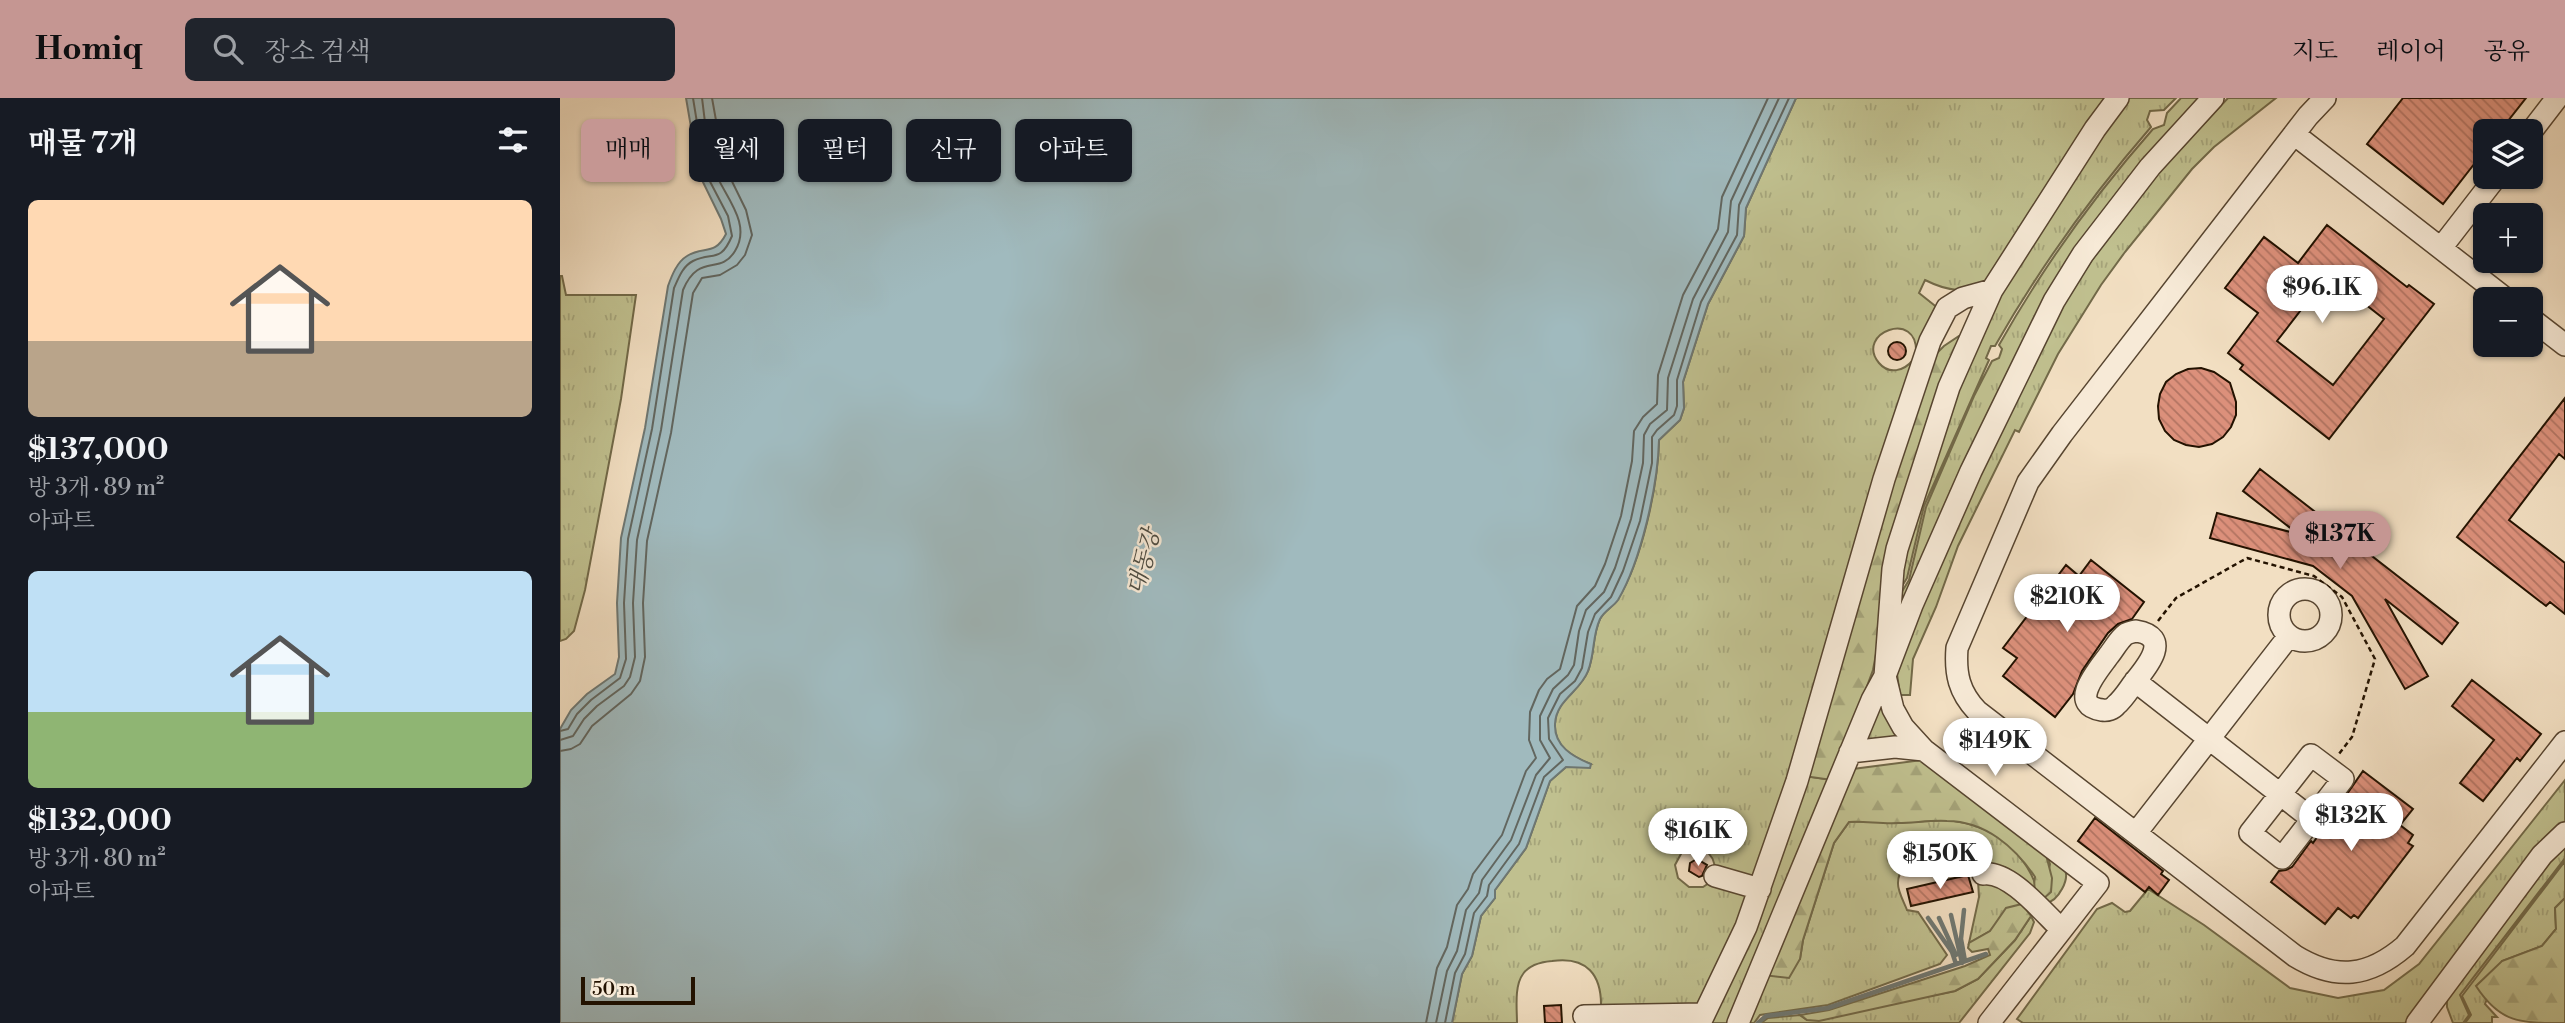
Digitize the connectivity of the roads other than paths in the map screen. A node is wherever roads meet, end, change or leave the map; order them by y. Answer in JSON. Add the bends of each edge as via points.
{"nodes":[{"id":1,"x":2118,"y":98,"type":"edge"},
{"id":2,"x":2213,"y":98,"type":"edge"},
{"id":3,"x":2325,"y":98,"type":"edge"},
{"id":4,"x":2557,"y":98,"type":"edge"},
{"id":5,"x":2541,"y":119,"type":"edge"},
{"id":6,"x":2294,"y":134,"type":"junction"},
{"id":7,"x":2487,"y":189,"type":"edge"},
{"id":8,"x":2441,"y":248,"type":"junction"},
{"id":9,"x":2491,"y":287,"type":"edge"},
{"id":10,"x":1993,"y":290,"type":"junction"},
{"id":11,"x":2543,"y":328,"type":"edge"},
{"id":12,"x":2565,"y":345,"type":"edge"},
{"id":13,"x":2289,"y":636,"type":"junction"},
{"id":14,"x":1885,"y":676,"type":"junction"},
{"id":15,"x":2135,"y":681,"type":"junction"},
{"id":16,"x":2209,"y":739,"type":"junction"},
{"id":17,"x":2565,"y":743,"type":"edge"},
{"id":18,"x":1924,"y":750,"type":"junction"},
{"id":19,"x":1850,"y":752,"type":"junction"},
{"id":20,"x":2280,"y":795,"type":"junction"},
{"id":21,"x":2312,"y":819,"type":"junction"},
{"id":22,"x":2136,"y":833,"type":"junction"},
{"id":23,"x":2565,"y":833,"type":"edge"},
{"id":24,"x":1983,"y":874,"type":"dead end"},
{"id":25,"x":1715,"y":876,"type":"dead end"},
{"id":26,"x":1760,"y":889,"type":"junction"},
{"id":27,"x":2061,"y":929,"type":"junction"},
{"id":28,"x":1584,"y":1016,"type":"dead end"},
{"id":29,"x":1702,"y":1019,"type":"edge"},
{"id":30,"x":2427,"y":1020,"type":"edge"},
{"id":31,"x":1738,"y":1023,"type":"edge"},
{"id":32,"x":1989,"y":1023,"type":"edge"}],
"edges":[{"from":1,"to":10,"type":"street"},
{"from":2,"to":14,"type":"street","via":[[2115,211],[2054,301],[1971,471]]},
{"from":3,"to":6,"type":"street"},
{"from":4,"to":5,"type":"street"},
{"from":6,"to":8,"type":"street"},
{"from":6,"to":22,"type":"street","via":[[2039,465],[1957,648],[1955,667],[1966,699]]},
{"from":7,"to":8,"type":"street"},
{"from":8,"to":9,"type":"street"},
{"from":10,"to":14,"type":"street","via":[[1949,387],[1896,549]]},
{"from":10,"to":26,"type":"street","via":[[1963,298],[1947,309],[1917,359],[1801,768]]},
{"from":11,"to":12,"type":"street"},
{"from":13,"to":13,"type":"street","via":[[2308,641],[2324,634],[2331,618],[2324,590],[2297,590],[2283,600],[2278,617]]},
{"from":13,"to":16,"type":"street"},
{"from":14,"to":18,"type":"street","via":[[1893,709]]},
{"from":14,"to":19,"type":"street"},
{"from":15,"to":15,"type":"street","via":[[2110,710],[2092,706],[2086,696],[2087,684],[2125,635],[2136,631],[2148,635],[2154,657]]},
{"from":15,"to":16,"type":"street"},
{"from":16,"to":20,"type":"street"},
{"from":16,"to":22,"type":"street"},
{"from":17,"to":22,"type":"street","via":[[2405,946],[2374,967],[2353,973],[2312,967]]},
{"from":18,"to":19,"type":"street","via":[[1895,747]]},
{"from":18,"to":27,"type":"street","via":[[2098,883]]},
{"from":19,"to":31,"type":"street"},
{"from":20,"to":21,"type":"street"},
{"from":20,"to":21,"type":"street","via":[[2250,833],[2271,850],[2282,858]]},
{"from":20,"to":21,"type":"street","via":[[2311,755],[2343,779]]},
{"from":23,"to":30,"type":"street","via":[[2542,855]]},
{"from":24,"to":27,"type":"street","via":[[2003,877]]},
{"from":25,"to":26,"type":"street"},
{"from":26,"to":29,"type":"street"},
{"from":27,"to":32,"type":"street"},
{"from":28,"to":29,"type":"street"}]}
